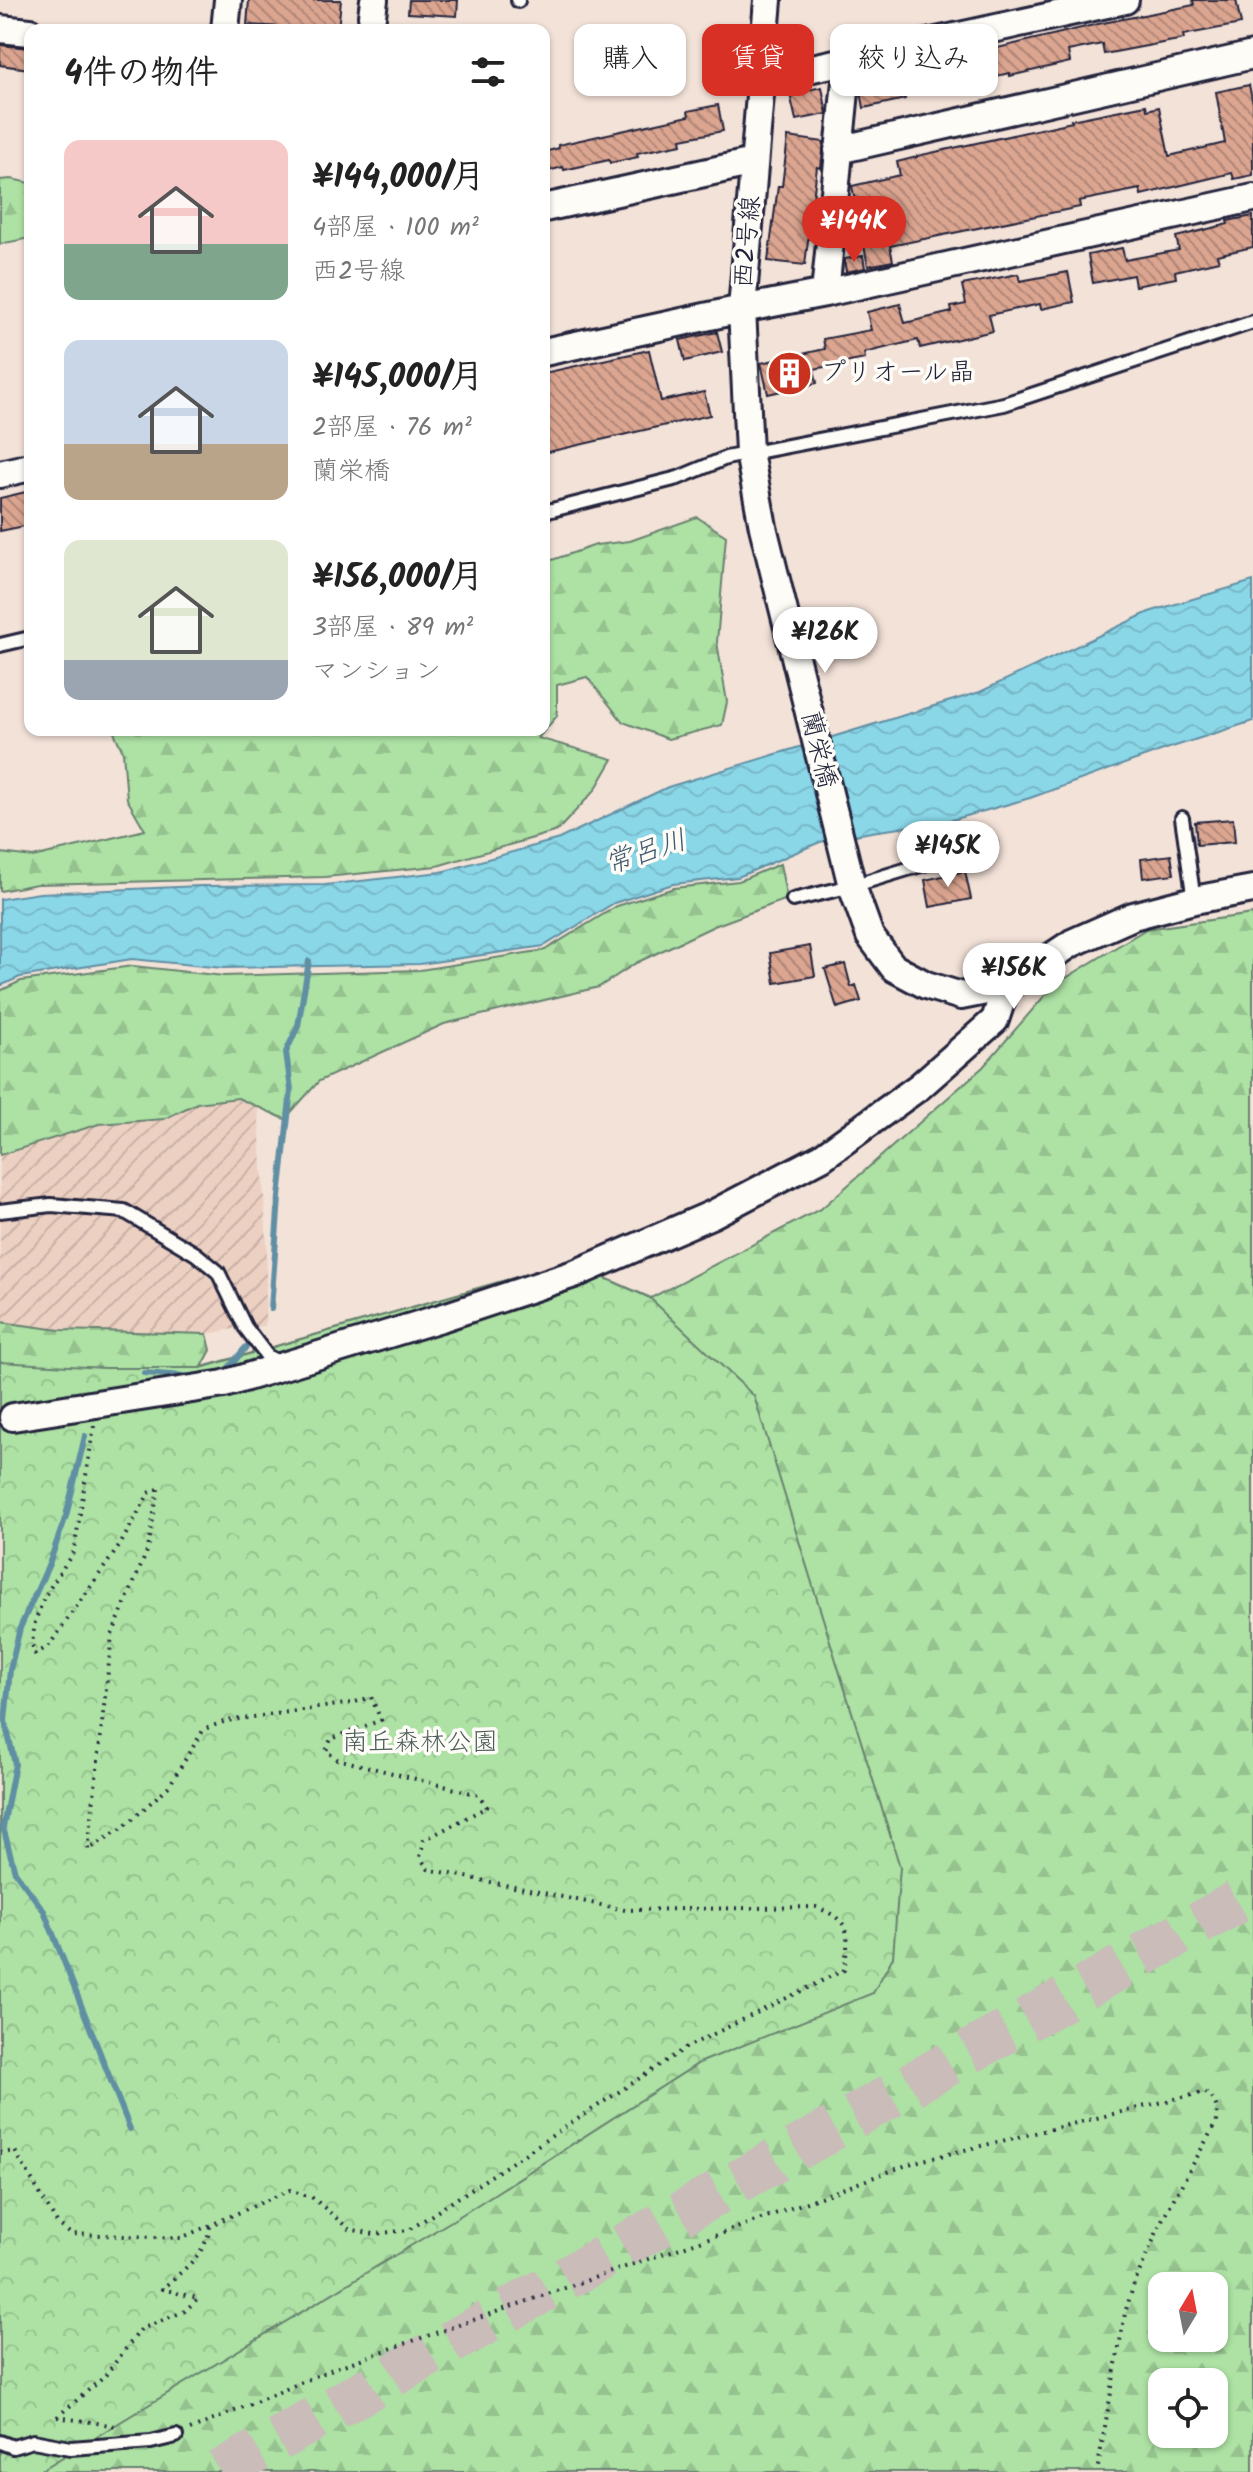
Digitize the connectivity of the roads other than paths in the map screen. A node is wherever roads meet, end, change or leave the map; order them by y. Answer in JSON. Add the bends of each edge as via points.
{"nodes":[{"id":1,"x":228,"y":0,"type":"edge"},
{"id":2,"x":768,"y":0,"type":"edge"},
{"id":3,"x":1125,"y":0,"type":"edge"},
{"id":4,"x":226,"y":24,"type":"edge"},
{"id":5,"x":766,"y":24,"type":"edge"},
{"id":6,"x":998,"y":28,"type":"edge"},
{"id":7,"x":0,"y":29,"type":"edge"},
{"id":8,"x":24,"y":31,"type":"edge"},
{"id":9,"x":1253,"y":55,"type":"edge"},
{"id":10,"x":760,"y":96,"type":"edge"},
{"id":11,"x":844,"y":96,"type":"edge"},
{"id":12,"x":838,"y":150,"type":"junction"},
{"id":13,"x":754,"y":162,"type":"junction"},
{"id":14,"x":1253,"y":198,"type":"edge"},
{"id":15,"x":550,"y":207,"type":"edge"},
{"id":16,"x":825,"y":293,"type":"junction"},
{"id":17,"x":742,"y":309,"type":"junction"},
{"id":18,"x":1253,"y":322,"type":"edge"},
{"id":19,"x":550,"y":351,"type":"edge"},
{"id":20,"x":749,"y":452,"type":"junction"},
{"id":21,"x":24,"y":468,"type":"edge"},
{"id":22,"x":0,"y":474,"type":"edge"},
{"id":23,"x":755,"y":485,"type":"joint"},
{"id":24,"x":550,"y":510,"type":"edge"},
{"id":25,"x":24,"y":639,"type":"edge"},
{"id":26,"x":0,"y":645,"type":"edge"},
{"id":27,"x":1182,"y":818,"type":"dead end"},
{"id":28,"x":990,"y":844,"type":"dead end"},
{"id":29,"x":851,"y":880,"type":"junction"},
{"id":30,"x":1253,"y":889,"type":"edge"},
{"id":31,"x":793,"y":900,"type":"dead end"},
{"id":32,"x":1194,"y":900,"type":"junction"},
{"id":33,"x":1006,"y":987,"type":"junction"},
{"id":34,"x":0,"y":1211,"type":"edge"},
{"id":35,"x":284,"y":1365,"type":"junction"},
{"id":36,"x":6,"y":1418,"type":"edge"},
{"id":37,"x":176,"y":2436,"type":"road end"},
{"id":38,"x":0,"y":2442,"type":"edge"}],
"edges":[{"from":1,"to":4,"type":"street"},
{"from":2,"to":5,"type":"street","name":"西2号線"},
{"from":3,"to":6,"type":"street"},
{"from":7,"to":8,"type":"street"},
{"from":9,"to":12,"type":"street"},
{"from":10,"to":13,"type":"street","name":"西2号線"},
{"from":11,"to":12,"type":"street"},
{"from":12,"to":16,"type":"street"},
{"from":13,"to":15,"type":"street"},
{"from":13,"to":17,"type":"street","name":"西2号線"},
{"from":14,"to":16,"type":"street"},
{"from":16,"to":17,"type":"street"},
{"from":17,"to":19,"type":"street"},
{"from":17,"to":20,"type":"street","name":"西2号線"},
{"from":18,"to":20,"type":"lane","via":[[1004,404]]},
{"from":20,"to":23,"type":"street","name":"西2号線"},
{"from":20,"to":24,"type":"lane","via":[[678,478]]},
{"from":21,"to":22,"type":"street"},
{"from":23,"to":29,"type":"street","name":"蘭栄橋"},
{"from":25,"to":26,"type":"lane"},
{"from":27,"to":32,"type":"lane"},
{"from":28,"to":29,"type":"lane"},
{"from":29,"to":31,"type":"lane"},
{"from":29,"to":33,"type":"street","name":"蘭栄橋","via":[[870,936],[894,968],[961,996]]},
{"from":30,"to":32,"type":"street"},
{"from":32,"to":33,"type":"street","via":[[1133,916],[1072,943]]},
{"from":33,"to":35,"type":"street","via":[[995,1020],[920,1086],[822,1157],[713,1214],[577,1273]]},
{"from":34,"to":35,"type":"lane","via":[[51,1205],[124,1211],[218,1272],[245,1327],[267,1356]]},
{"from":35,"to":36,"type":"street","via":[[224,1384]]},
{"from":37,"to":38,"type":"lane","via":[[71,2448]]}]}
